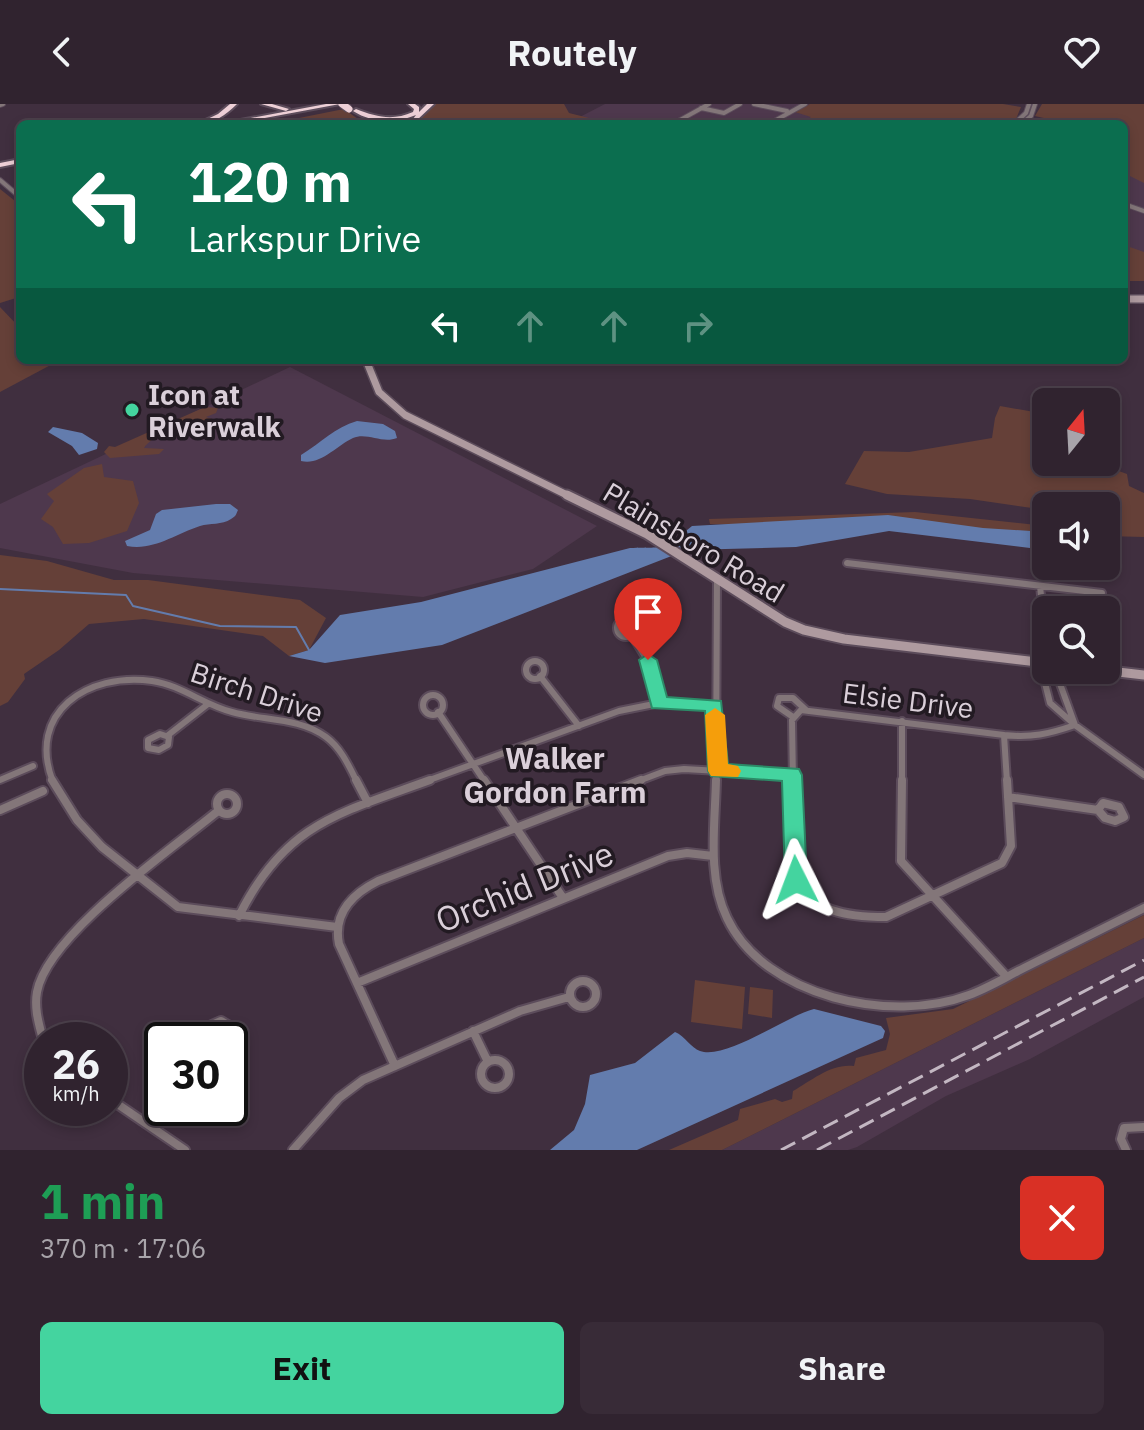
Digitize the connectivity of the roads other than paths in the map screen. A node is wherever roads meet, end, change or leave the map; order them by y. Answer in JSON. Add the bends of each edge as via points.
{"nodes":[{"id":1,"x":234,"y":104,"type":"edge"},
{"id":2,"x":264,"y":104,"type":"edge"},
{"id":3,"x":411,"y":104,"type":"edge"},
{"id":4,"x":431,"y":104,"type":"edge"},
{"id":5,"x":709,"y":104,"type":"edge"},
{"id":6,"x":740,"y":104,"type":"edge"},
{"id":7,"x":754,"y":104,"type":"edge"},
{"id":8,"x":805,"y":104,"type":"edge"},
{"id":9,"x":325,"y":106,"type":"junction"},
{"id":10,"x":348,"y":106,"type":"edge"},
{"id":11,"x":701,"y":108,"type":"junction"},
{"id":12,"x":787,"y":111,"type":"junction"},
{"id":13,"x":209,"y":120,"type":"edge"},
{"id":14,"x":245,"y":120,"type":"edge"},
{"id":15,"x":263,"y":120,"type":"edge"},
{"id":16,"x":365,"y":120,"type":"edge"},
{"id":17,"x":415,"y":120,"type":"edge"},
{"id":18,"x":680,"y":120,"type":"edge"},
{"id":19,"x":775,"y":120,"type":"edge"},
{"id":20,"x":0,"y":180,"type":"edge"},
{"id":21,"x":16,"y":194,"type":"edge"},
{"id":22,"x":367,"y":364,"type":"edge"},
{"id":23,"x":847,"y":563,"type":"dead end"},
{"id":24,"x":717,"y":577,"type":"junction"},
{"id":25,"x":1040,"y":586,"type":"junction"},
{"id":26,"x":1102,"y":593,"type":"dead end"},
{"id":27,"x":1041,"y":596,"type":"edge"},
{"id":28,"x":631,"y":634,"type":"dead end"},
{"id":29,"x":1032,"y":663,"type":"edge"},
{"id":30,"x":1120,"y":672,"type":"edge"},
{"id":31,"x":1144,"y":675,"type":"edge"},
{"id":32,"x":540,"y":676,"type":"dead end"},
{"id":33,"x":1045,"y":684,"type":"edge"},
{"id":34,"x":1060,"y":684,"type":"edge"},
{"id":35,"x":659,"y":703,"type":"junction"},
{"id":36,"x":208,"y":704,"type":"junction"},
{"id":37,"x":714,"y":705,"type":"junction"},
{"id":38,"x":806,"y":710,"type":"junction"},
{"id":39,"x":438,"y":712,"type":"dead end"},
{"id":40,"x":793,"y":717,"type":"junction"},
{"id":41,"x":902,"y":721,"type":"junction"},
{"id":42,"x":1075,"y":725,"type":"junction"},
{"id":43,"x":579,"y":726,"type":"junction"},
{"id":44,"x":40,"y":728,"type":"dead end"},
{"id":45,"x":1004,"y":734,"type":"junction"},
{"id":46,"x":167,"y":736,"type":"dead end"},
{"id":47,"x":32,"y":757,"type":"dead end"},
{"id":48,"x":473,"y":765,"type":"junction"},
{"id":49,"x":33,"y":766,"type":"junction"},
{"id":50,"x":718,"y":771,"type":"junction"},
{"id":51,"x":792,"y":775,"type":"junction"},
{"id":52,"x":1144,"y":775,"type":"edge"},
{"id":53,"x":0,"y":780,"type":"edge"},
{"id":54,"x":43,"y":791,"type":"junction"},
{"id":55,"x":1008,"y":797,"type":"junction"},
{"id":56,"x":48,"y":801,"type":"dead end"},
{"id":57,"x":368,"y":803,"type":"junction"},
{"id":58,"x":0,"y":810,"type":"edge"},
{"id":59,"x":1098,"y":810,"type":"dead end"},
{"id":60,"x":218,"y":811,"type":"dead end"},
{"id":61,"x":67,"y":822,"type":"dead end"},
{"id":62,"x":515,"y":829,"type":"junction"},
{"id":63,"x":713,"y":856,"type":"junction"},
{"id":64,"x":135,"y":879,"type":"junction"},
{"id":65,"x":931,"y":897,"type":"junction"},
{"id":66,"x":563,"y":898,"type":"junction"},
{"id":67,"x":1144,"y":908,"type":"edge"},
{"id":68,"x":239,"y":916,"type":"junction"},
{"id":69,"x":337,"y":927,"type":"junction"},
{"id":70,"x":1006,"y":976,"type":"junction"},
{"id":71,"x":357,"y":983,"type":"junction"},
{"id":72,"x":569,"y":997,"type":"dead end"},
{"id":73,"x":38,"y":1022,"type":"edge"},
{"id":74,"x":473,"y":1031,"type":"junction"},
{"id":75,"x":488,"y":1062,"type":"dead end"},
{"id":76,"x":395,"y":1066,"type":"junction"},
{"id":77,"x":151,"y":1126,"type":"edge"},
{"id":78,"x":1144,"y":1126,"type":"edge"},
{"id":79,"x":185,"y":1150,"type":"edge"},
{"id":80,"x":293,"y":1150,"type":"edge"},
{"id":81,"x":1126,"y":1150,"type":"edge"}],
"edges":[{"from":1,"to":13,"type":"highway"},
{"from":2,"to":9,"type":"highway","via":[[284,109]]},
{"from":3,"to":10,"type":"highway","via":[[417,112],[397,119],[372,118]]},
{"from":4,"to":17,"type":"highway"},
{"from":5,"to":11,"type":"street"},
{"from":6,"to":11,"type":"street","via":[[724,113]]},
{"from":7,"to":12,"type":"street"},
{"from":8,"to":12,"type":"street"},
{"from":9,"to":10,"type":"highway"},
{"from":9,"to":14,"type":"highway"},
{"from":10,"to":15,"type":"highway"},
{"from":10,"to":16,"type":"highway"},
{"from":11,"to":18,"type":"street"},
{"from":12,"to":19,"type":"street"},
{"from":20,"to":21,"type":"street"},
{"from":22,"to":24,"type":"street","name":"Plainsboro Road","via":[[377,391],[405,415],[665,544]]},
{"from":23,"to":25,"type":"street"},
{"from":24,"to":29,"type":"street","name":"Plainsboro Road","via":[[785,622],[822,635]]},
{"from":24,"to":37,"type":"street"},
{"from":25,"to":26,"type":"street"},
{"from":25,"to":27,"type":"street"},
{"from":28,"to":35,"type":"street","via":[[648,660]]},
{"from":30,"to":31,"type":"street"},
{"from":32,"to":43,"type":"street"},
{"from":33,"to":42,"type":"street","via":[[1050,703]]},
{"from":34,"to":42,"type":"street"},
{"from":35,"to":37,"type":"street"},
{"from":35,"to":43,"type":"street"},
{"from":36,"to":44,"type":"street","name":"Birch Drive","via":[[160,683],[120,682],[73,698]]},
{"from":36,"to":46,"type":"street"},
{"from":36,"to":57,"type":"street","name":"Birch Drive","via":[[322,734],[335,746]]},
{"from":37,"to":50,"type":"street"},
{"from":38,"to":40,"type":"street","name":"Elsie Drive"},
{"from":38,"to":40,"type":"street","name":"Elsie Drive","via":[[793,698],[779,698],[777,706]]},
{"from":38,"to":41,"type":"street","name":"Elsie Drive"},
{"from":39,"to":48,"type":"street"},
{"from":40,"to":51,"type":"street","name":"Elsie Drive"},
{"from":41,"to":45,"type":"street","name":"Elsie Drive"},
{"from":41,"to":65,"type":"street","via":[[899,855]]},
{"from":42,"to":45,"type":"street","name":"Elsie Drive","via":[[1040,737]]},
{"from":42,"to":52,"type":"street"},
{"from":43,"to":48,"type":"street"},
{"from":45,"to":55,"type":"street","name":"Elsie Drive"},
{"from":47,"to":49,"type":"street"},
{"from":48,"to":57,"type":"street"},
{"from":48,"to":62,"type":"street"},
{"from":49,"to":53,"type":"street"},
{"from":49,"to":54,"type":"street"},
{"from":50,"to":51,"type":"street"},
{"from":50,"to":62,"type":"street","via":[[665,771]]},
{"from":50,"to":63,"type":"street"},
{"from":51,"to":65,"type":"street","name":"Elsie Drive","via":[[795,874],[807,896],[829,909],[875,918]]},
{"from":54,"to":56,"type":"street"},
{"from":54,"to":58,"type":"street"},
{"from":55,"to":59,"type":"street"},
{"from":55,"to":65,"type":"street","name":"Elsie Drive","via":[[1011,846],[1006,860]]},
{"from":57,"to":68,"type":"street","via":[[323,820],[286,845],[258,877]]},
{"from":60,"to":64,"type":"street"},
{"from":61,"to":64,"type":"street"},
{"from":62,"to":66,"type":"street"},
{"from":62,"to":69,"type":"street","via":[[368,886],[345,906]]},
{"from":63,"to":66,"type":"street","name":"Orchid Drive","via":[[668,856]]},
{"from":63,"to":70,"type":"street","via":[[719,899],[743,941],[771,966],[821,994],[870,1007],[911,1008],[955,1000]]},
{"from":64,"to":68,"type":"street","via":[[183,909]]},
{"from":64,"to":73,"type":"street","via":[[76,928],[49,961],[36,999]]},
{"from":65,"to":70,"type":"street"},
{"from":66,"to":71,"type":"street","name":"Orchid Drive"},
{"from":67,"to":70,"type":"street"},
{"from":68,"to":69,"type":"street"},
{"from":69,"to":71,"type":"street","via":[[339,946]]},
{"from":71,"to":76,"type":"street"},
{"from":72,"to":74,"type":"street"},
{"from":74,"to":75,"type":"street"},
{"from":74,"to":76,"type":"street"},
{"from":76,"to":80,"type":"street","via":[[344,1093]]},
{"from":77,"to":79,"type":"street"},
{"from":78,"to":81,"type":"street","via":[[1124,1128]]}]}
